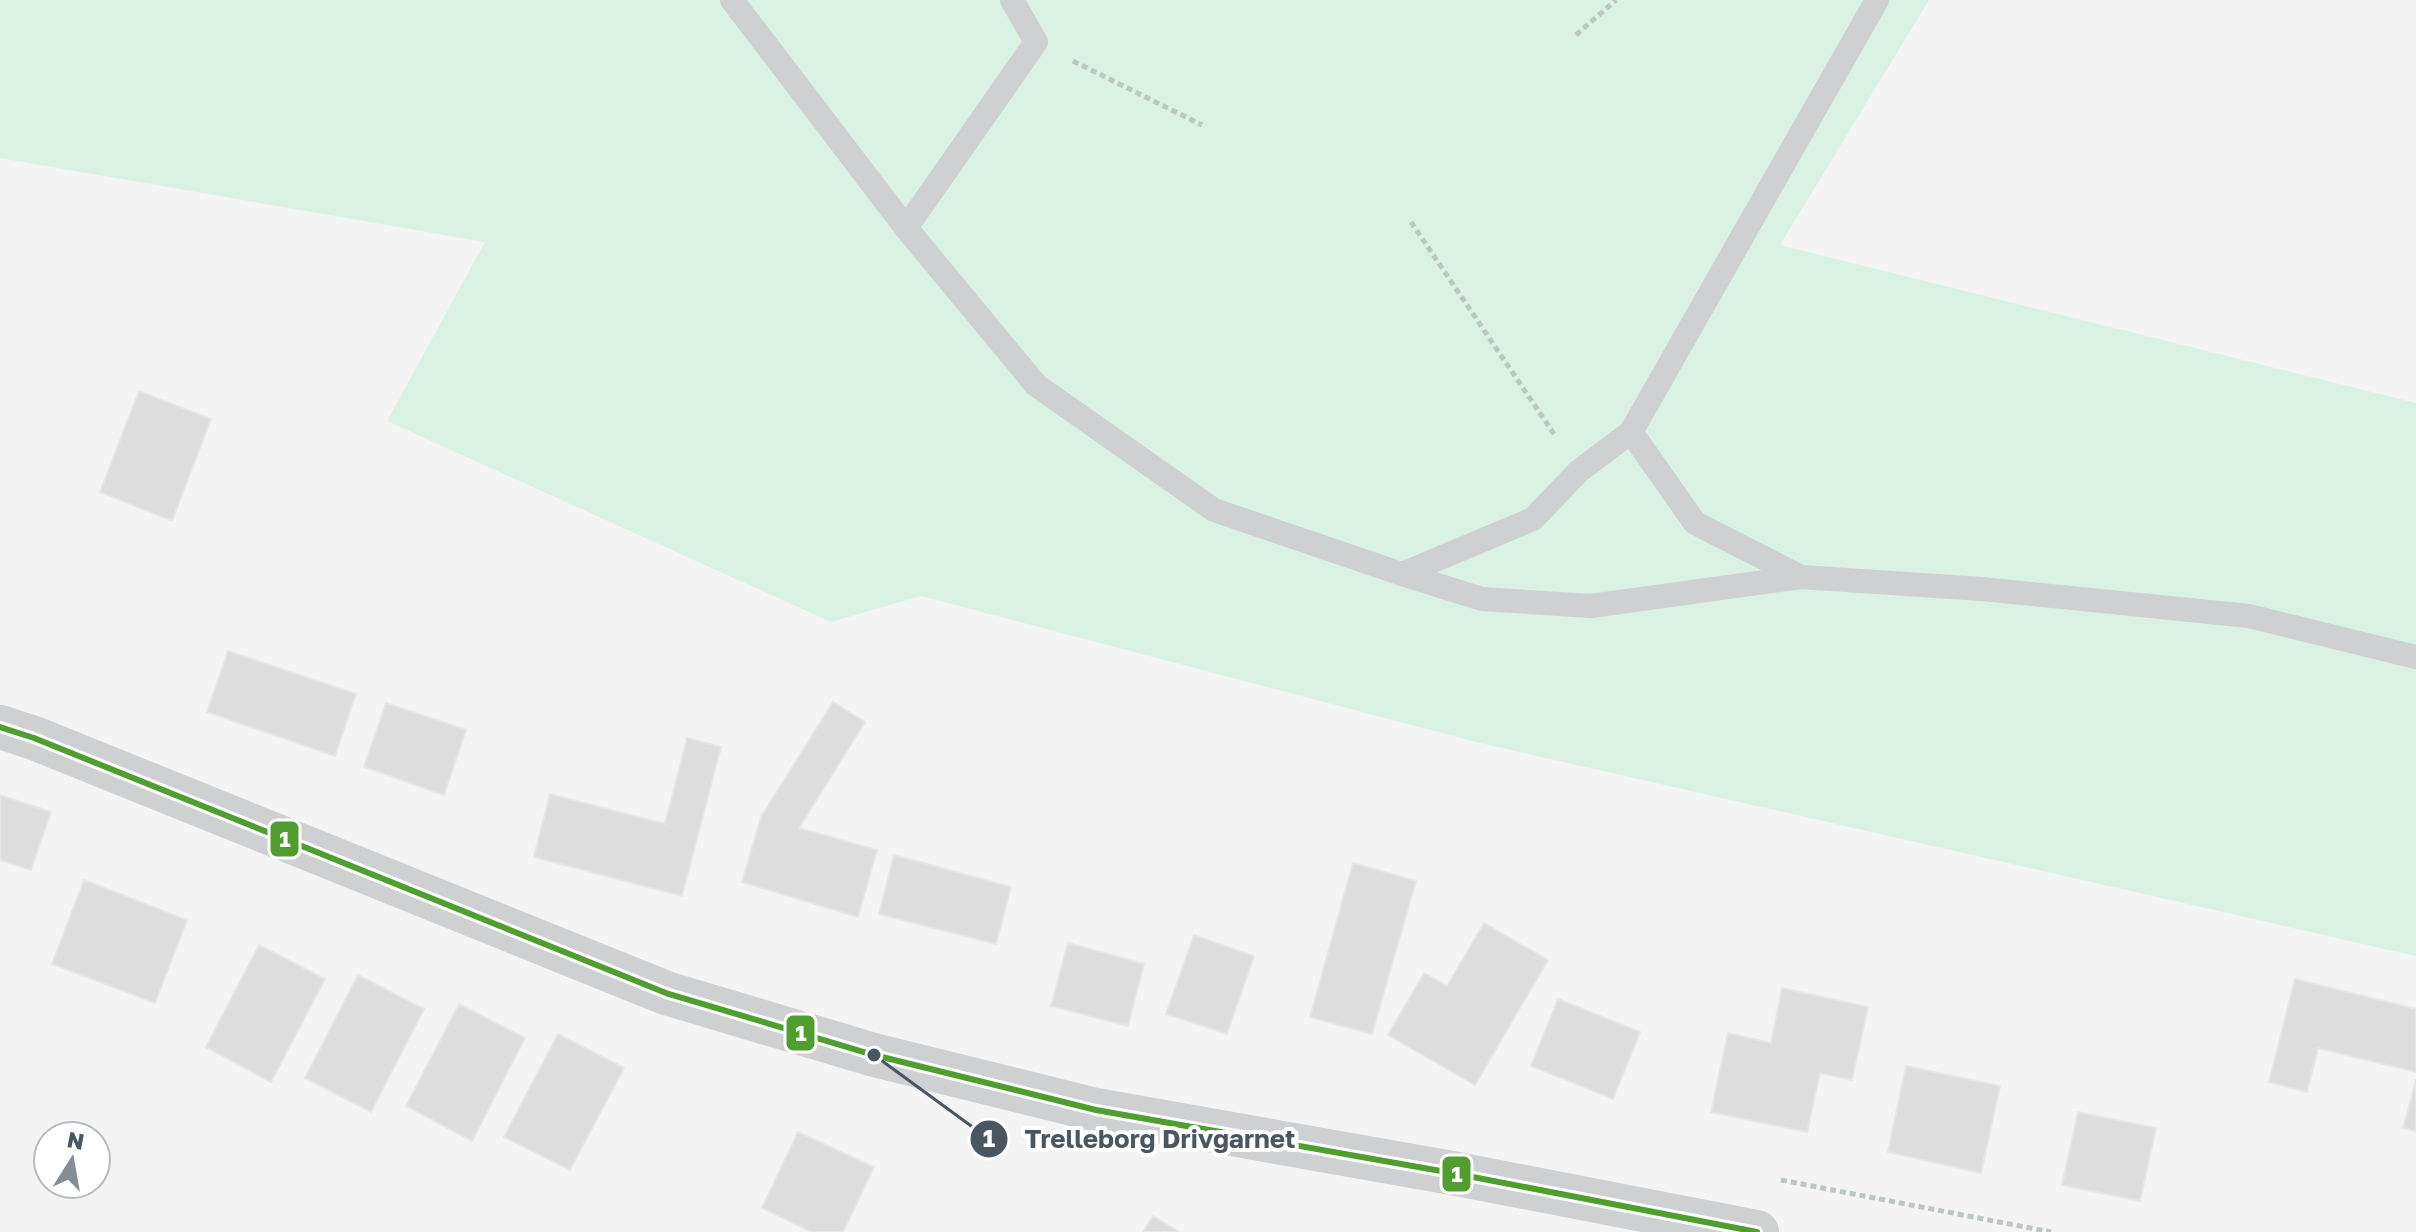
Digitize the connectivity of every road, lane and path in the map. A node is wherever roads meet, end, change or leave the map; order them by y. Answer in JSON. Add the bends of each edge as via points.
{"nodes":[{"id":1,"x":732,"y":0,"type":"edge"},
{"id":2,"x":1012,"y":0,"type":"edge"},
{"id":3,"x":1616,"y":0,"type":"edge"},
{"id":4,"x":1877,"y":0,"type":"edge"},
{"id":5,"x":1576,"y":35,"type":"dead end"},
{"id":6,"x":1036,"y":42,"type":"junction"},
{"id":7,"x":1202,"y":125,"type":"dead end"},
{"id":8,"x":1411,"y":222,"type":"dead end"},
{"id":9,"x":906,"y":228,"type":"junction"},
{"id":10,"x":1631,"y":432,"type":"junction"},
{"id":11,"x":1579,"y":471,"type":"junction"},
{"id":12,"x":1402,"y":574,"type":"junction"},
{"id":13,"x":1801,"y":577,"type":"junction"},
{"id":14,"x":2416,"y":657,"type":"edge"},
{"id":15,"x":0,"y":727,"type":"edge"},
{"id":16,"x":1776,"y":1179,"type":"dead end"},
{"id":17,"x":1757,"y":1232,"type":"edge"},
{"id":18,"x":2051,"y":1232,"type":"edge"}],
"edges":[{"from":1,"to":9,"type":"lane"},
{"from":2,"to":6,"type":"lane"},
{"from":3,"to":5,"type":"path"},
{"from":4,"to":10,"type":"lane"},
{"from":6,"to":7,"type":"path"},
{"from":6,"to":9,"type":"lane"},
{"from":8,"to":11,"type":"path"},
{"from":9,"to":12,"type":"lane","via":[[1036,385],[1214,510]]},
{"from":10,"to":11,"type":"lane"},
{"from":10,"to":13,"type":"lane","via":[[1695,523]]},
{"from":11,"to":12,"type":"lane","via":[[1533,519]]},
{"from":12,"to":13,"type":"lane","via":[[1482,599],[1591,606]]},
{"from":13,"to":14,"type":"lane","via":[[2249,616]]},
{"from":15,"to":17,"type":"street","via":[[666,993],[874,1055],[1096,1110]]},
{"from":16,"to":18,"type":"path"}]}
